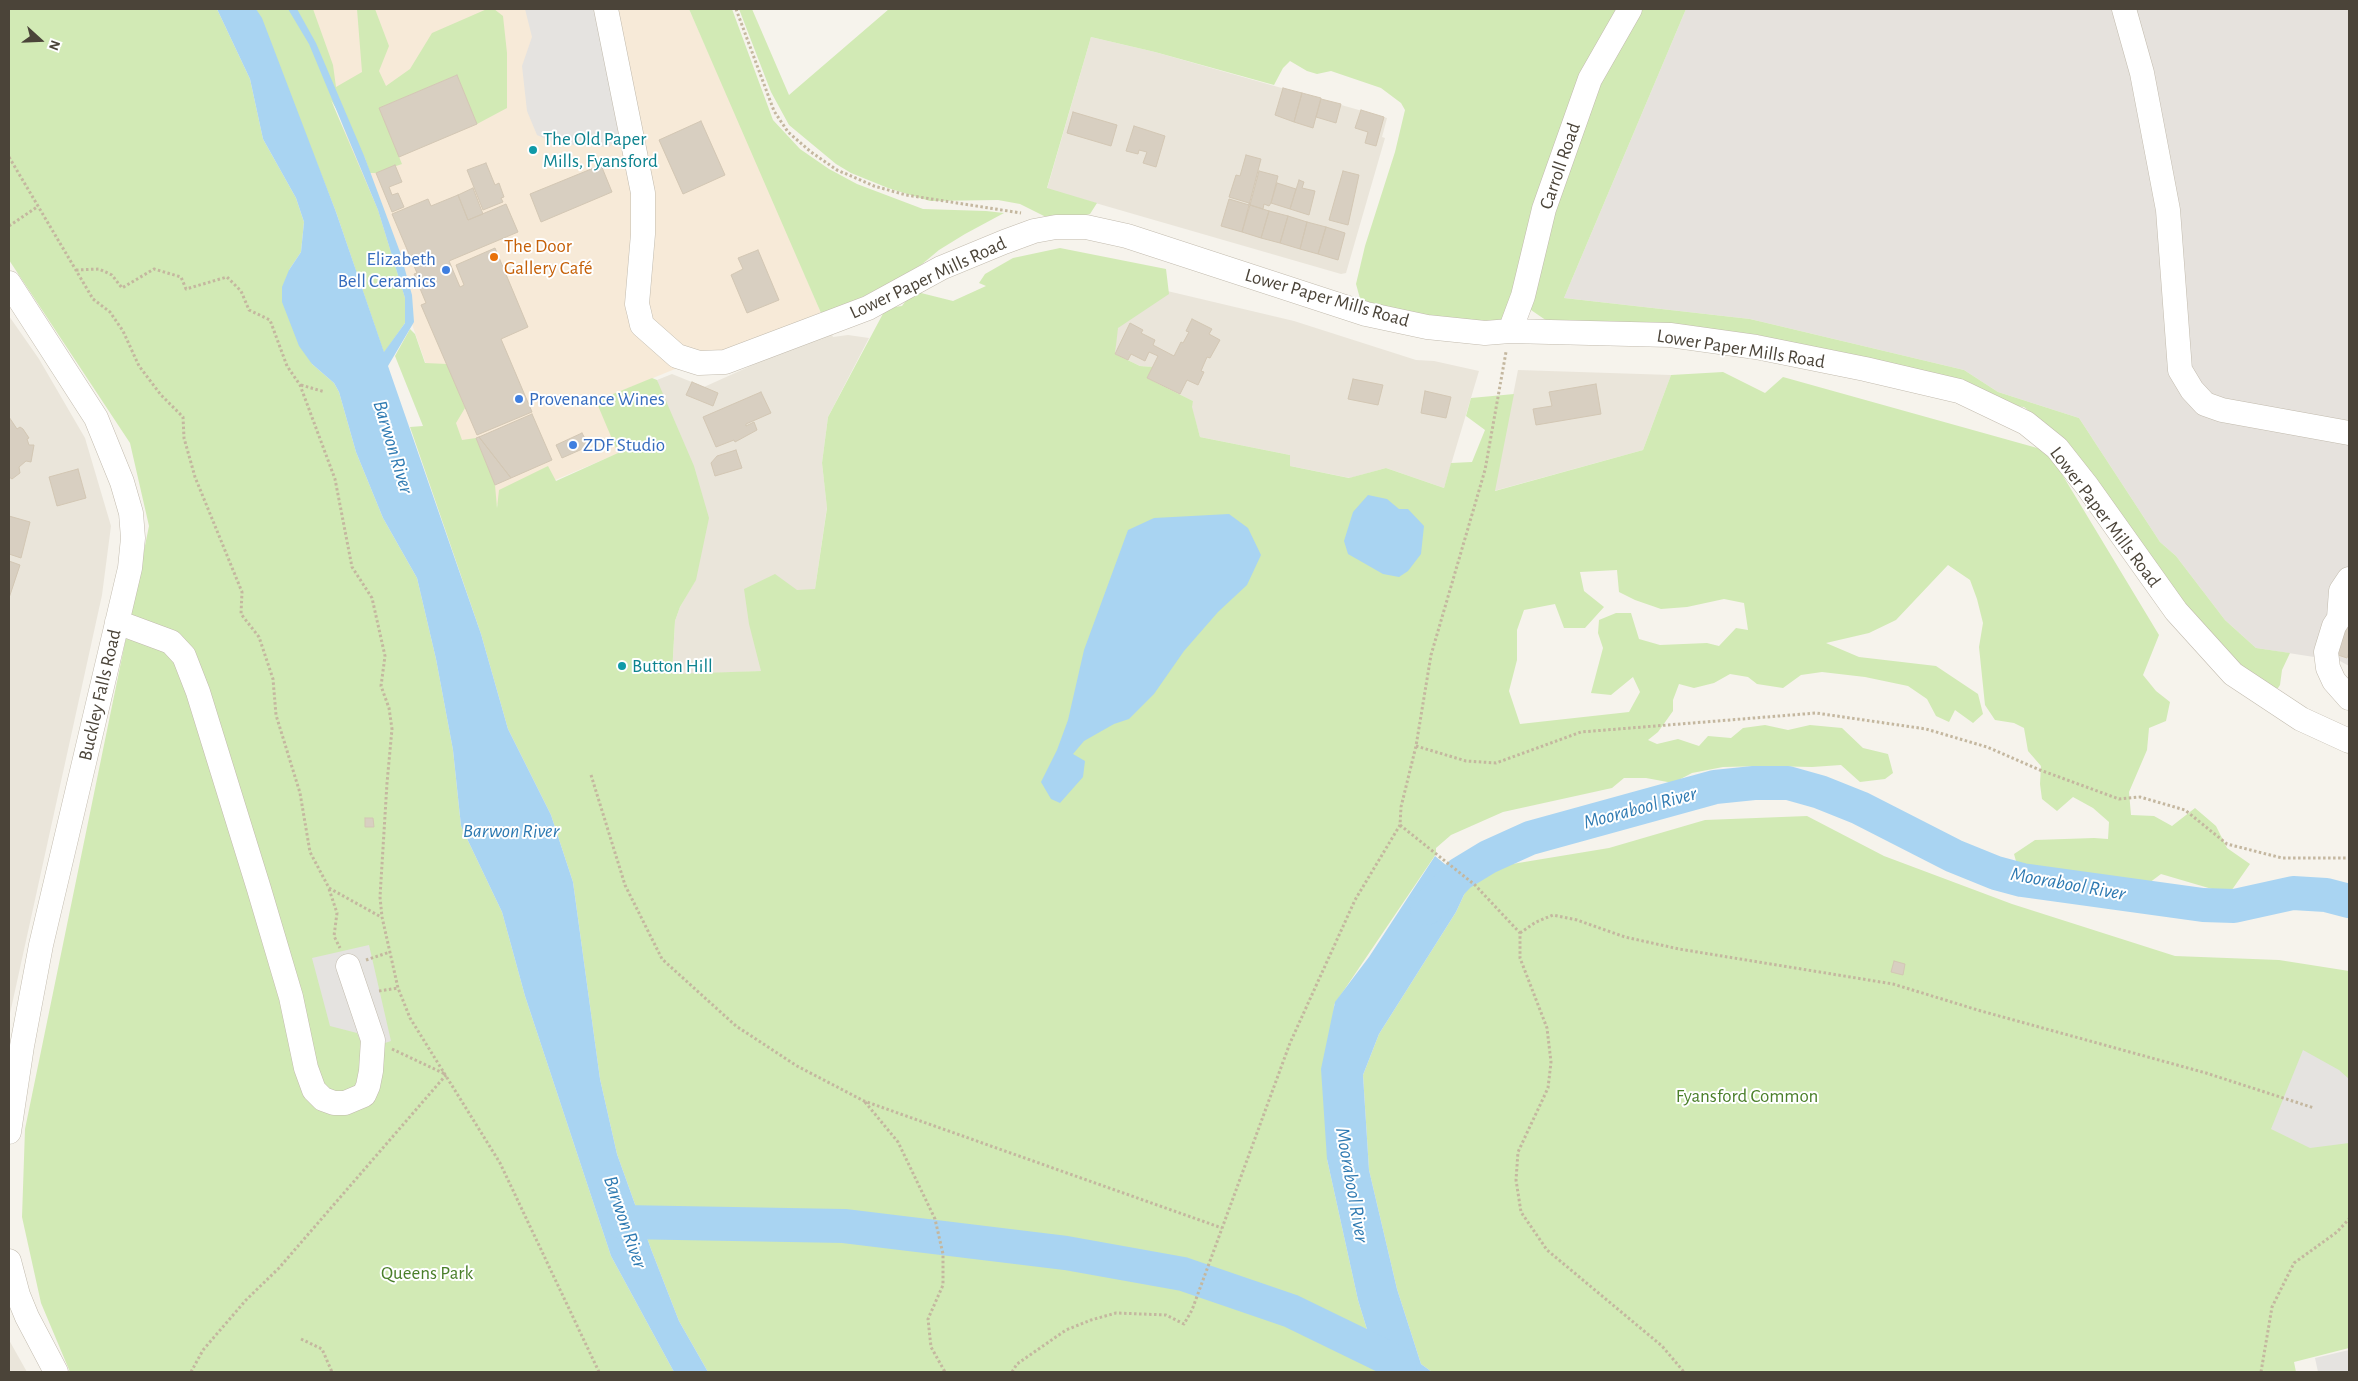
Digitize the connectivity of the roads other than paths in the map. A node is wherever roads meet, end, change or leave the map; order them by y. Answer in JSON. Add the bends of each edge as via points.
{"nodes":[{"id":1,"x":606,"y":9,"type":"edge"},
{"id":2,"x":1630,"y":9,"type":"edge"},
{"id":3,"x":2124,"y":9,"type":"edge"},
{"id":4,"x":9,"y":284,"type":"edge"},
{"id":5,"x":1510,"y":332,"type":"junction"},
{"id":6,"x":2349,"y":432,"type":"edge"},
{"id":7,"x":2349,"y":579,"type":"edge"},
{"id":8,"x":2344,"y":610,"type":"edge"},
{"id":9,"x":117,"y":622,"type":"junction"},
{"id":10,"x":2349,"y":698,"type":"edge"},
{"id":11,"x":2349,"y":741,"type":"edge"},
{"id":12,"x":348,"y":966,"type":"road end"},
{"id":13,"x":9,"y":1132,"type":"edge"},
{"id":14,"x":9,"y":1261,"type":"edge"},
{"id":15,"x":56,"y":1372,"type":"edge"}],
"edges":[{"from":1,"to":5,"type":"street","name":"Lower Paper Mills Road","via":[[643,193],[637,304],[642,326],[677,356],[699,362],[725,362],[868,308],[941,268],[1004,242],[1056,227],[1086,227],[1127,236],[1366,314],[1427,327],[1485,333]]},
{"from":2,"to":5,"type":"street","name":"Carroll Road","via":[[1590,79],[1544,208],[1523,296]]},
{"from":3,"to":6,"type":"street","via":[[2142,73],[2168,210],[2180,370],[2205,404],[2222,410]]},
{"from":4,"to":9,"type":"street","name":"Buckley Falls Road","via":[[96,418],[122,482],[131,513],[133,538],[130,568]]},
{"from":5,"to":11,"type":"street","name":"Lower Paper Mills Road","via":[[1670,335],[1756,347],[1959,391],[2026,423],[2057,448],[2176,611],[2234,674],[2300,719]]},
{"from":7,"to":8,"type":"street","via":[[2341,591]]},
{"from":8,"to":10,"type":"street","via":[[2334,626],[2326,652],[2334,681]]},
{"from":9,"to":12,"type":"street","via":[[171,642],[184,656],[291,997],[306,1068],[314,1090],[323,1099],[334,1103],[345,1103],[364,1095],[370,1078],[373,1040]]},
{"from":9,"to":13,"type":"street","name":"Buckley Falls Road","via":[[41,946]]},
{"from":14,"to":15,"type":"street","via":[[27,1317]]}]}
